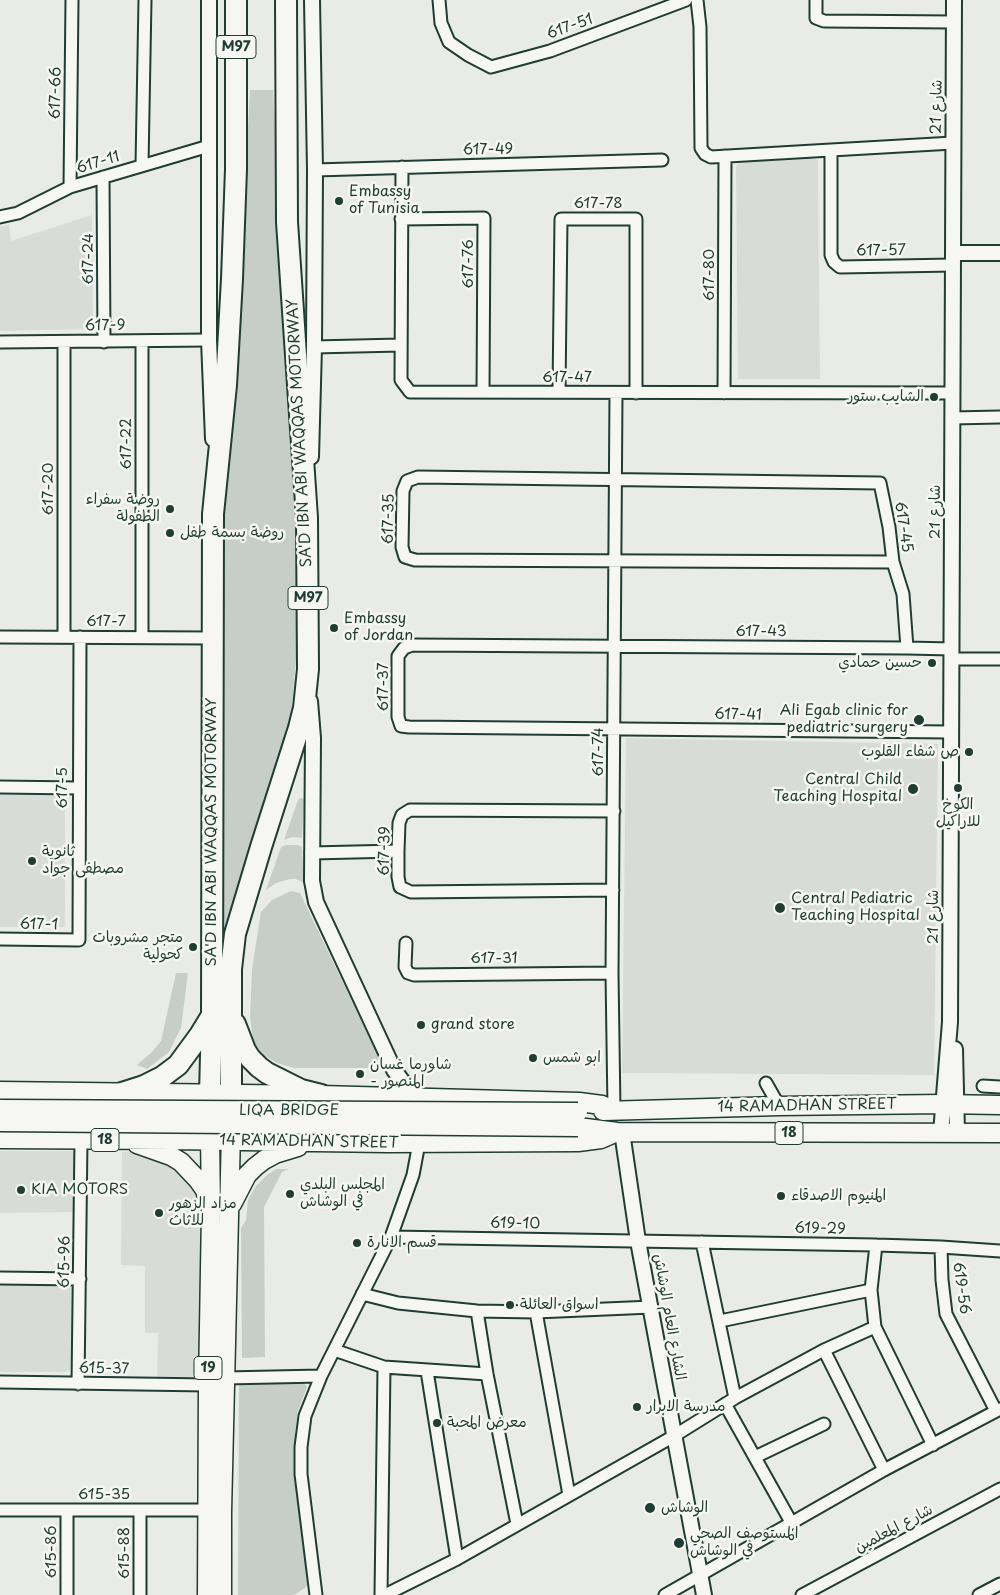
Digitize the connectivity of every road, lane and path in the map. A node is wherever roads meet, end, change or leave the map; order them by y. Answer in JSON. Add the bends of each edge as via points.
{"nodes":[{"id":1,"x":72,"y":0,"type":"edge"},
{"id":2,"x":145,"y":0,"type":"edge"},
{"id":3,"x":209,"y":0,"type":"edge"},
{"id":4,"x":236,"y":0,"type":"edge"},
{"id":5,"x":286,"y":0,"type":"edge"},
{"id":6,"x":312,"y":0,"type":"edge"},
{"id":7,"x":439,"y":0,"type":"edge"},
{"id":8,"x":686,"y":0,"type":"edge"},
{"id":9,"x":697,"y":0,"type":"edge"},
{"id":10,"x":816,"y":0,"type":"edge"},
{"id":11,"x":954,"y":0,"type":"edge"},
{"id":12,"x":954,"y":22,"type":"junction"},
{"id":13,"x":953,"y":144,"type":"junction"},
{"id":14,"x":209,"y":146,"type":"junction"},
{"id":15,"x":831,"y":150,"type":"junction"},
{"id":16,"x":725,"y":156,"type":"junction"},
{"id":17,"x":662,"y":160,"type":"dead end"},
{"id":18,"x":142,"y":165,"type":"junction"},
{"id":19,"x":402,"y":167,"type":"junction"},
{"id":20,"x":315,"y":170,"type":"junction"},
{"id":21,"x":103,"y":177,"type":"junction"},
{"id":22,"x":70,"y":187,"type":"junction"},
{"id":23,"x":0,"y":217,"type":"edge"},
{"id":24,"x":401,"y":219,"type":"junction"},
{"id":25,"x":1000,"y":253,"type":"edge"},
{"id":26,"x":953,"y":259,"type":"junction"},
{"id":27,"x":209,"y":340,"type":"junction"},
{"id":28,"x":142,"y":341,"type":"junction"},
{"id":29,"x":0,"y":342,"type":"edge"},
{"id":30,"x":64,"y":342,"type":"junction"},
{"id":31,"x":104,"y":342,"type":"junction"},
{"id":32,"x":400,"y":345,"type":"junction"},
{"id":33,"x":314,"y":346,"type":"junction"},
{"id":34,"x":483,"y":392,"type":"junction"},
{"id":35,"x":559,"y":392,"type":"junction"},
{"id":36,"x":616,"y":393,"type":"junction"},
{"id":37,"x":636,"y":393,"type":"junction"},
{"id":38,"x":724,"y":393,"type":"junction"},
{"id":39,"x":953,"y":393,"type":"junction"},
{"id":40,"x":1000,"y":417,"type":"edge"},
{"id":41,"x":952,"y":418,"type":"junction"},
{"id":42,"x":616,"y":479,"type":"junction"},
{"id":43,"x":212,"y":514,"type":"junction"},
{"id":44,"x":307,"y":518,"type":"junction"},
{"id":45,"x":614,"y":562,"type":"junction"},
{"id":46,"x":893,"y":562,"type":"junction"},
{"id":47,"x":0,"y":637,"type":"edge"},
{"id":48,"x":64,"y":637,"type":"junction"},
{"id":49,"x":80,"y":637,"type":"junction"},
{"id":50,"x":142,"y":637,"type":"junction"},
{"id":51,"x":212,"y":638,"type":"junction"},
{"id":52,"x":614,"y":646,"type":"junction"},
{"id":53,"x":907,"y":648,"type":"junction"},
{"id":54,"x":952,"y":654,"type":"junction"},
{"id":55,"x":1000,"y":659,"type":"edge"},
{"id":56,"x":308,"y":669,"type":"junction"},
{"id":57,"x":614,"y":729,"type":"junction"},
{"id":58,"x":951,"y":732,"type":"junction"},
{"id":59,"x":0,"y":787,"type":"edge"},
{"id":60,"x":78,"y":788,"type":"junction"},
{"id":61,"x":614,"y":811,"type":"junction"},
{"id":62,"x":398,"y":851,"type":"junction"},
{"id":63,"x":311,"y":853,"type":"junction"},
{"id":64,"x":613,"y":890,"type":"junction"},
{"id":65,"x":0,"y":939,"type":"edge"},
{"id":66,"x":79,"y":940,"type":"joint"},
{"id":67,"x":406,"y":943,"type":"dead end"},
{"id":68,"x":612,"y":973,"type":"junction"},
{"id":69,"x":212,"y":1015,"type":"junction"},
{"id":70,"x":232,"y":1016,"type":"junction"},
{"id":71,"x":766,"y":1083,"type":"dead end"},
{"id":72,"x":983,"y":1086,"type":"dead end"},
{"id":73,"x":1000,"y":1087,"type":"edge"},
{"id":74,"x":0,"y":1091,"type":"edge"},
{"id":75,"x":125,"y":1093,"type":"junction"},
{"id":76,"x":321,"y":1095,"type":"junction"},
{"id":77,"x":415,"y":1098,"type":"junction"},
{"id":78,"x":210,"y":1099,"type":"junction"},
{"id":79,"x":231,"y":1099,"type":"junction"},
{"id":80,"x":144,"y":1102,"type":"dead end"},
{"id":81,"x":950,"y":1104,"type":"junction"},
{"id":82,"x":1000,"y":1105,"type":"edge"},
{"id":83,"x":778,"y":1106,"type":"junction"},
{"id":84,"x":0,"y":1109,"type":"edge"},
{"id":85,"x":614,"y":1110,"type":"junction"},
{"id":86,"x":578,"y":1120,"type":"junction"},
{"id":87,"x":0,"y":1122,"type":"edge"},
{"id":88,"x":144,"y":1131,"type":"dead end"},
{"id":89,"x":620,"y":1132,"type":"junction"},
{"id":90,"x":949,"y":1133,"type":"junction"},
{"id":91,"x":1000,"y":1133,"type":"edge"},
{"id":92,"x":210,"y":1136,"type":"junction"},
{"id":93,"x":231,"y":1136,"type":"junction"},
{"id":94,"x":0,"y":1139,"type":"edge"},
{"id":95,"x":81,"y":1140,"type":"junction"},
{"id":96,"x":125,"y":1140,"type":"junction"},
{"id":97,"x":320,"y":1143,"type":"junction"},
{"id":98,"x":419,"y":1143,"type":"junction"},
{"id":99,"x":229,"y":1211,"type":"junction"},
{"id":100,"x":211,"y":1212,"type":"junction"},
{"id":101,"x":390,"y":1237,"type":"junction"},
{"id":102,"x":638,"y":1241,"type":"junction"},
{"id":103,"x":702,"y":1242,"type":"junction"},
{"id":104,"x":876,"y":1245,"type":"junction"},
{"id":105,"x":941,"y":1247,"type":"junction"},
{"id":106,"x":1000,"y":1251,"type":"edge"},
{"id":107,"x":0,"y":1278,"type":"edge"},
{"id":108,"x":80,"y":1279,"type":"junction"},
{"id":109,"x":871,"y":1290,"type":"junction"},
{"id":110,"x":362,"y":1294,"type":"junction"},
{"id":111,"x":652,"y":1307,"type":"junction"},
{"id":112,"x":477,"y":1312,"type":"junction"},
{"id":113,"x":536,"y":1312,"type":"junction"},
{"id":114,"x":720,"y":1321,"type":"junction"},
{"id":115,"x":875,"y":1327,"type":"junction"},
{"id":116,"x":334,"y":1350,"type":"junction"},
{"id":117,"x":824,"y":1350,"type":"junction"},
{"id":118,"x":384,"y":1367,"type":"junction"},
{"id":119,"x":427,"y":1371,"type":"junction"},
{"id":120,"x":488,"y":1374,"type":"junction"},
{"id":121,"x":321,"y":1376,"type":"junction"},
{"id":122,"x":226,"y":1378,"type":"junction"},
{"id":123,"x":0,"y":1382,"type":"edge"},
{"id":124,"x":78,"y":1384,"type":"junction"},
{"id":125,"x":208,"y":1385,"type":"junction"},
{"id":126,"x":730,"y":1401,"type":"junction"},
{"id":127,"x":998,"y":1410,"type":"edge"},
{"id":128,"x":824,"y":1424,"type":"dead end"},
{"id":129,"x":674,"y":1436,"type":"junction"},
{"id":130,"x":933,"y":1445,"type":"junction"},
{"id":131,"x":755,"y":1457,"type":"junction"},
{"id":132,"x":884,"y":1470,"type":"junction"},
{"id":133,"x":1000,"y":1489,"type":"edge"},
{"id":134,"x":569,"y":1496,"type":"junction"},
{"id":135,"x":0,"y":1510,"type":"edge"},
{"id":136,"x":67,"y":1510,"type":"junction"},
{"id":137,"x":140,"y":1510,"type":"junction"},
{"id":138,"x":207,"y":1510,"type":"junction"},
{"id":139,"x":791,"y":1522,"type":"junction"},
{"id":140,"x":516,"y":1524,"type":"junction"},
{"id":141,"x":457,"y":1559,"type":"junction"},
{"id":142,"x":700,"y":1574,"type":"junction"},
{"id":143,"x":1000,"y":1584,"type":"edge"},
{"id":144,"x":67,"y":1595,"type":"edge"},
{"id":145,"x":140,"y":1595,"type":"edge"},
{"id":146,"x":207,"y":1595,"type":"edge"},
{"id":147,"x":222,"y":1595,"type":"edge"},
{"id":148,"x":316,"y":1595,"type":"edge"},
{"id":149,"x":383,"y":1595,"type":"edge"},
{"id":150,"x":665,"y":1595,"type":"edge"},
{"id":151,"x":704,"y":1595,"type":"edge"},
{"id":152,"x":802,"y":1595,"type":"edge"},
{"id":153,"x":979,"y":1595,"type":"edge"}],
"edges":[{"from":1,"to":22,"type":"street","name":"617-66"},
{"from":2,"to":18,"type":"street"},
{"from":3,"to":14,"type":"street"},
{"from":4,"to":43,"type":"highway","name":"SA'D IBN ABI WAQQAS MOTORWAY","number":"M97","via":[[232,279],[226,385]]},
{"from":5,"to":44,"type":"highway","name":"SA'D IBN ABI WAQQAS MOTORWAY","number":"M97","via":[[287,222]]},
{"from":6,"to":20,"type":"street"},
{"from":7,"to":8,"type":"street","name":"617-51","via":[[441,23],[449,42],[491,67],[550,51]]},
{"from":9,"to":16,"type":"street","via":[[701,148],[711,157]]},
{"from":10,"to":12,"type":"street","via":[[816,18],[824,22]]},
{"from":11,"to":12,"type":"street","name":"شارع 21"},
{"from":12,"to":13,"type":"street","name":"شارع 21"},
{"from":13,"to":15,"type":"street"},
{"from":13,"to":26,"type":"street","name":"شارع 21"},
{"from":14,"to":18,"type":"street","name":"617-11"},
{"from":14,"to":27,"type":"street"},
{"from":15,"to":16,"type":"street"},
{"from":15,"to":26,"type":"street","name":"617-57","via":[[831,255],[840,268]]},
{"from":16,"to":38,"type":"street","name":"617-80"},
{"from":17,"to":19,"type":"street","name":"617-49"},
{"from":18,"to":21,"type":"street","name":"617-11"},
{"from":19,"to":20,"type":"street","name":"617-49"},
{"from":19,"to":24,"type":"street","name":"617-47"},
{"from":20,"to":33,"type":"street"},
{"from":21,"to":22,"type":"street","name":"617-11"},
{"from":21,"to":31,"type":"street","name":"617-24"},
{"from":22,"to":23,"type":"street","name":"617-11","via":[[18,213]]},
{"from":24,"to":32,"type":"street","name":"617-47"},
{"from":24,"to":34,"type":"street","name":"617-76","via":[[484,218]]},
{"from":25,"to":26,"type":"street"},
{"from":26,"to":39,"type":"street","name":"شارع 21"},
{"from":27,"to":28,"type":"street","name":"617-9"},
{"from":27,"to":43,"type":"street"},
{"from":28,"to":31,"type":"street","name":"617-9"},
{"from":28,"to":50,"type":"street","name":"617-22"},
{"from":29,"to":30,"type":"street","name":"617-9"},
{"from":30,"to":31,"type":"street","name":"617-9"},
{"from":30,"to":48,"type":"street","name":"617-20"},
{"from":32,"to":33,"type":"street"},
{"from":32,"to":34,"type":"street","name":"617-47","via":[[401,380],[410,392]]},
{"from":33,"to":44,"type":"street"},
{"from":34,"to":35,"type":"street","name":"617-47"},
{"from":35,"to":36,"type":"street","name":"617-47"},
{"from":35,"to":37,"type":"street","name":"617-78","via":[[560,219],[636,219]]},
{"from":36,"to":37,"type":"street","name":"617-47"},
{"from":36,"to":42,"type":"street","name":"617-74"},
{"from":37,"to":38,"type":"street","name":"617-47"},
{"from":38,"to":39,"type":"street","name":"617-47"},
{"from":39,"to":41,"type":"street","name":"شارع 21"},
{"from":40,"to":41,"type":"street"},
{"from":41,"to":54,"type":"street","name":"شارع 21"},
{"from":42,"to":45,"type":"street","name":"617-74"},
{"from":42,"to":45,"type":"street","name":"617-35","via":[[418,477],[407,480],[403,491],[402,546],[405,557],[415,560]]},
{"from":42,"to":46,"type":"street","name":"617-45","via":[[880,482]]},
{"from":43,"to":51,"type":"highway","name":"SA'D IBN ABI WAQQAS MOTORWAY","number":"M97"},
{"from":44,"to":56,"type":"highway","name":"SA'D IBN ABI WAQQAS MOTORWAY","number":"M97"},
{"from":45,"to":46,"type":"street","name":"617-45"},
{"from":45,"to":52,"type":"street","name":"617-74"},
{"from":46,"to":53,"type":"street","via":[[903,594]]},
{"from":47,"to":48,"type":"street","name":"617-7"},
{"from":48,"to":49,"type":"street","name":"617-7"},
{"from":49,"to":50,"type":"street","name":"617-7"},
{"from":49,"to":60,"type":"street","name":"617-5"},
{"from":50,"to":51,"type":"street","name":"617-7"},
{"from":51,"to":69,"type":"highway","name":"SA'D IBN ABI WAQQAS MOTORWAY","number":"M97"},
{"from":52,"to":53,"type":"street","name":"617-43"},
{"from":52,"to":57,"type":"street","name":"617-74"},
{"from":52,"to":57,"type":"street","name":"617-37","via":[[412,645],[404,648],[398,656],[398,717],[401,726],[409,727]]},
{"from":53,"to":54,"type":"street","name":"617-43"},
{"from":54,"to":55,"type":"street","name":"617-43"},
{"from":54,"to":58,"type":"street","name":"شارع 21"},
{"from":56,"to":63,"type":"street","via":[[313,738]]},
{"from":56,"to":70,"type":"highway","name":"SA'D IBN ABI WAQQAS MOTORWAY","number":"M97","via":[[300,728],[236,934],[231,969]]},
{"from":57,"to":58,"type":"street","name":"617-41"},
{"from":57,"to":61,"type":"street","name":"617-74"},
{"from":58,"to":81,"type":"street","name":"شارع 21","via":[[950,1024],[955,1050]]},
{"from":59,"to":60,"type":"street"},
{"from":60,"to":66,"type":"street","name":"617-5"},
{"from":61,"to":62,"type":"street","name":"617-39","via":[[410,810],[402,815],[399,823]]},
{"from":61,"to":64,"type":"street","name":"617-74"},
{"from":62,"to":63,"type":"street"},
{"from":62,"to":64,"type":"street","name":"617-39","via":[[400,887],[411,892]]},
{"from":63,"to":77,"type":"street","via":[[316,902],[394,1070]]},
{"from":64,"to":68,"type":"street","name":"617-74"},
{"from":65,"to":66,"type":"street","name":"617-1"},
{"from":67,"to":68,"type":"street","name":"617-31","via":[[405,967],[414,975]]},
{"from":68,"to":85,"type":"street","name":"617-74"},
{"from":69,"to":75,"type":"highway","via":[[178,1065],[162,1077]]},
{"from":69,"to":78,"type":"highway","name":"SA'D IBN ABI WAQQAS MOTORWAY","number":"M97"},
{"from":70,"to":76,"type":"highway","via":[[245,1050],[259,1067],[301,1090]]},
{"from":70,"to":79,"type":"highway","name":"SA'D IBN ABI WAQQAS MOTORWAY","number":"M97"},
{"from":71,"to":83,"type":"street"},
{"from":72,"to":73,"type":"street"},
{"from":74,"to":75,"type":"main road","name":"14 RAMADHAN STREET","number":"18"},
{"from":75,"to":78,"type":"main road","name":"14 RAMADHAN STREET","number":"18"},
{"from":75,"to":80,"type":"main road"},
{"from":76,"to":77,"type":"main road","name":"14 RAMADHAN STREET","number":"18"},
{"from":76,"to":79,"type":"main road","name":"14 RAMADHAN STREET","number":"18"},
{"from":77,"to":85,"type":"main road","name":"14 RAMADHAN STREET","number":"18","via":[[579,1102]]},
{"from":78,"to":79,"type":"main road","name":"14 RAMADHAN STREET","number":"18"},
{"from":81,"to":82,"type":"main road","name":"14 RAMADHAN STREET","number":"18"},
{"from":81,"to":83,"type":"main road","name":"14 RAMADHAN STREET","number":"18"},
{"from":81,"to":90,"type":"street","name":"شارع 21"},
{"from":83,"to":85,"type":"main road","name":"14 RAMADHAN STREET","number":"18"},
{"from":84,"to":86,"type":"main road","name":"LIQA BRIDGE","bridge":true},
{"from":85,"to":86,"type":"main road","name":"14 RAMADHAN STREET","number":"18"},
{"from":86,"to":87,"type":"main road","name":"LIQA BRIDGE","bridge":true},
{"from":86,"to":89,"type":"main road","name":"14 RAMADHAN STREET","number":"18"},
{"from":88,"to":96,"type":"main road"},
{"from":89,"to":90,"type":"main road","name":"14 RAMADHAN STREET","number":"18"},
{"from":89,"to":98,"type":"main road","name":"14 RAMADHAN STREET","number":"18","via":[[602,1139],[578,1142]]},
{"from":89,"to":102,"type":"street","name":"الشارع العام الوشاش"},
{"from":90,"to":91,"type":"main road","name":"14 RAMADHAN STREET","number":"18"},
{"from":92,"to":93,"type":"main road","name":"14 RAMADHAN STREET","number":"18"},
{"from":92,"to":96,"type":"main road","name":"14 RAMADHAN STREET","number":"18"},
{"from":92,"to":100,"type":"main road","number":"19"},
{"from":93,"to":97,"type":"main road","name":"14 RAMADHAN STREET","number":"18"},
{"from":93,"to":99,"type":"main road","number":"19"},
{"from":94,"to":95,"type":"main road","name":"14 RAMADHAN STREET","number":"18"},
{"from":95,"to":96,"type":"main road","name":"14 RAMADHAN STREET","number":"18"},
{"from":95,"to":108,"type":"street","name":"615-96"},
{"from":96,"to":100,"type":"main road","via":[[181,1162],[205,1190]]},
{"from":97,"to":98,"type":"main road","name":"14 RAMADHAN STREET","number":"18"},
{"from":97,"to":99,"type":"main road","via":[[296,1147],[264,1160],[247,1175]]},
{"from":98,"to":101,"type":"street","via":[[413,1175]]},
{"from":99,"to":122,"type":"main road","number":"19"},
{"from":100,"to":125,"type":"main road","number":"19"},
{"from":101,"to":102,"type":"street","name":"619-10"},
{"from":101,"to":110,"type":"street"},
{"from":102,"to":103,"type":"street","name":"619-29"},
{"from":102,"to":111,"type":"street","name":"الشارع العام الوشاش"},
{"from":103,"to":104,"type":"street","name":"619-29"},
{"from":103,"to":114,"type":"street"},
{"from":104,"to":105,"type":"street","name":"619-29"},
{"from":104,"to":109,"type":"street"},
{"from":105,"to":106,"type":"street","name":"619-29"},
{"from":105,"to":127,"type":"street","name":"619-56","via":[[946,1314]]},
{"from":107,"to":108,"type":"street"},
{"from":108,"to":124,"type":"street","name":"615-96"},
{"from":109,"to":114,"type":"street"},
{"from":109,"to":115,"type":"street"},
{"from":110,"to":112,"type":"street","via":[[398,1303]]},
{"from":110,"to":116,"type":"street"},
{"from":111,"to":113,"type":"street"},
{"from":111,"to":129,"type":"street","name":"الشارع العام الوشاش"},
{"from":112,"to":113,"type":"street"},
{"from":112,"to":120,"type":"street"},
{"from":113,"to":134,"type":"street"},
{"from":114,"to":126,"type":"street"},
{"from":115,"to":117,"type":"street"},
{"from":115,"to":130,"type":"street"},
{"from":116,"to":118,"type":"street"},
{"from":116,"to":121,"type":"street"},
{"from":117,"to":126,"type":"street"},
{"from":117,"to":132,"type":"street"},
{"from":118,"to":119,"type":"street"},
{"from":118,"to":149,"type":"street"},
{"from":119,"to":120,"type":"street"},
{"from":119,"to":141,"type":"street"},
{"from":120,"to":140,"type":"street"},
{"from":121,"to":122,"type":"street"},
{"from":121,"to":148,"type":"street","via":[[305,1416],[301,1447],[301,1474]]},
{"from":122,"to":147,"type":"main road","number":"19"},
{"from":123,"to":124,"type":"street","name":"615-37"},
{"from":124,"to":125,"type":"street","name":"615-37"},
{"from":125,"to":138,"type":"main road","number":"19"},
{"from":126,"to":129,"type":"street"},
{"from":126,"to":131,"type":"street"},
{"from":127,"to":130,"type":"street"},
{"from":128,"to":131,"type":"street"},
{"from":129,"to":134,"type":"street"},
{"from":129,"to":142,"type":"street","name":"الشارع العام الوشاش"},
{"from":130,"to":132,"type":"street"},
{"from":131,"to":139,"type":"street"},
{"from":132,"to":139,"type":"street"},
{"from":133,"to":152,"type":"street","name":"شارع المعلمين"},
{"from":134,"to":140,"type":"street"},
{"from":135,"to":136,"type":"street","name":"615-35"},
{"from":136,"to":137,"type":"street","name":"615-35"},
{"from":136,"to":144,"type":"street","name":"615-86"},
{"from":137,"to":138,"type":"street","name":"615-35"},
{"from":137,"to":145,"type":"street","name":"615-88"},
{"from":138,"to":146,"type":"main road","number":"19"},
{"from":139,"to":142,"type":"street"},
{"from":140,"to":141,"type":"street"},
{"from":141,"to":149,"type":"street"},
{"from":142,"to":150,"type":"street"},
{"from":142,"to":151,"type":"street","name":"الشارع العام الوشاش"},
{"from":143,"to":153,"type":"street"}]}
